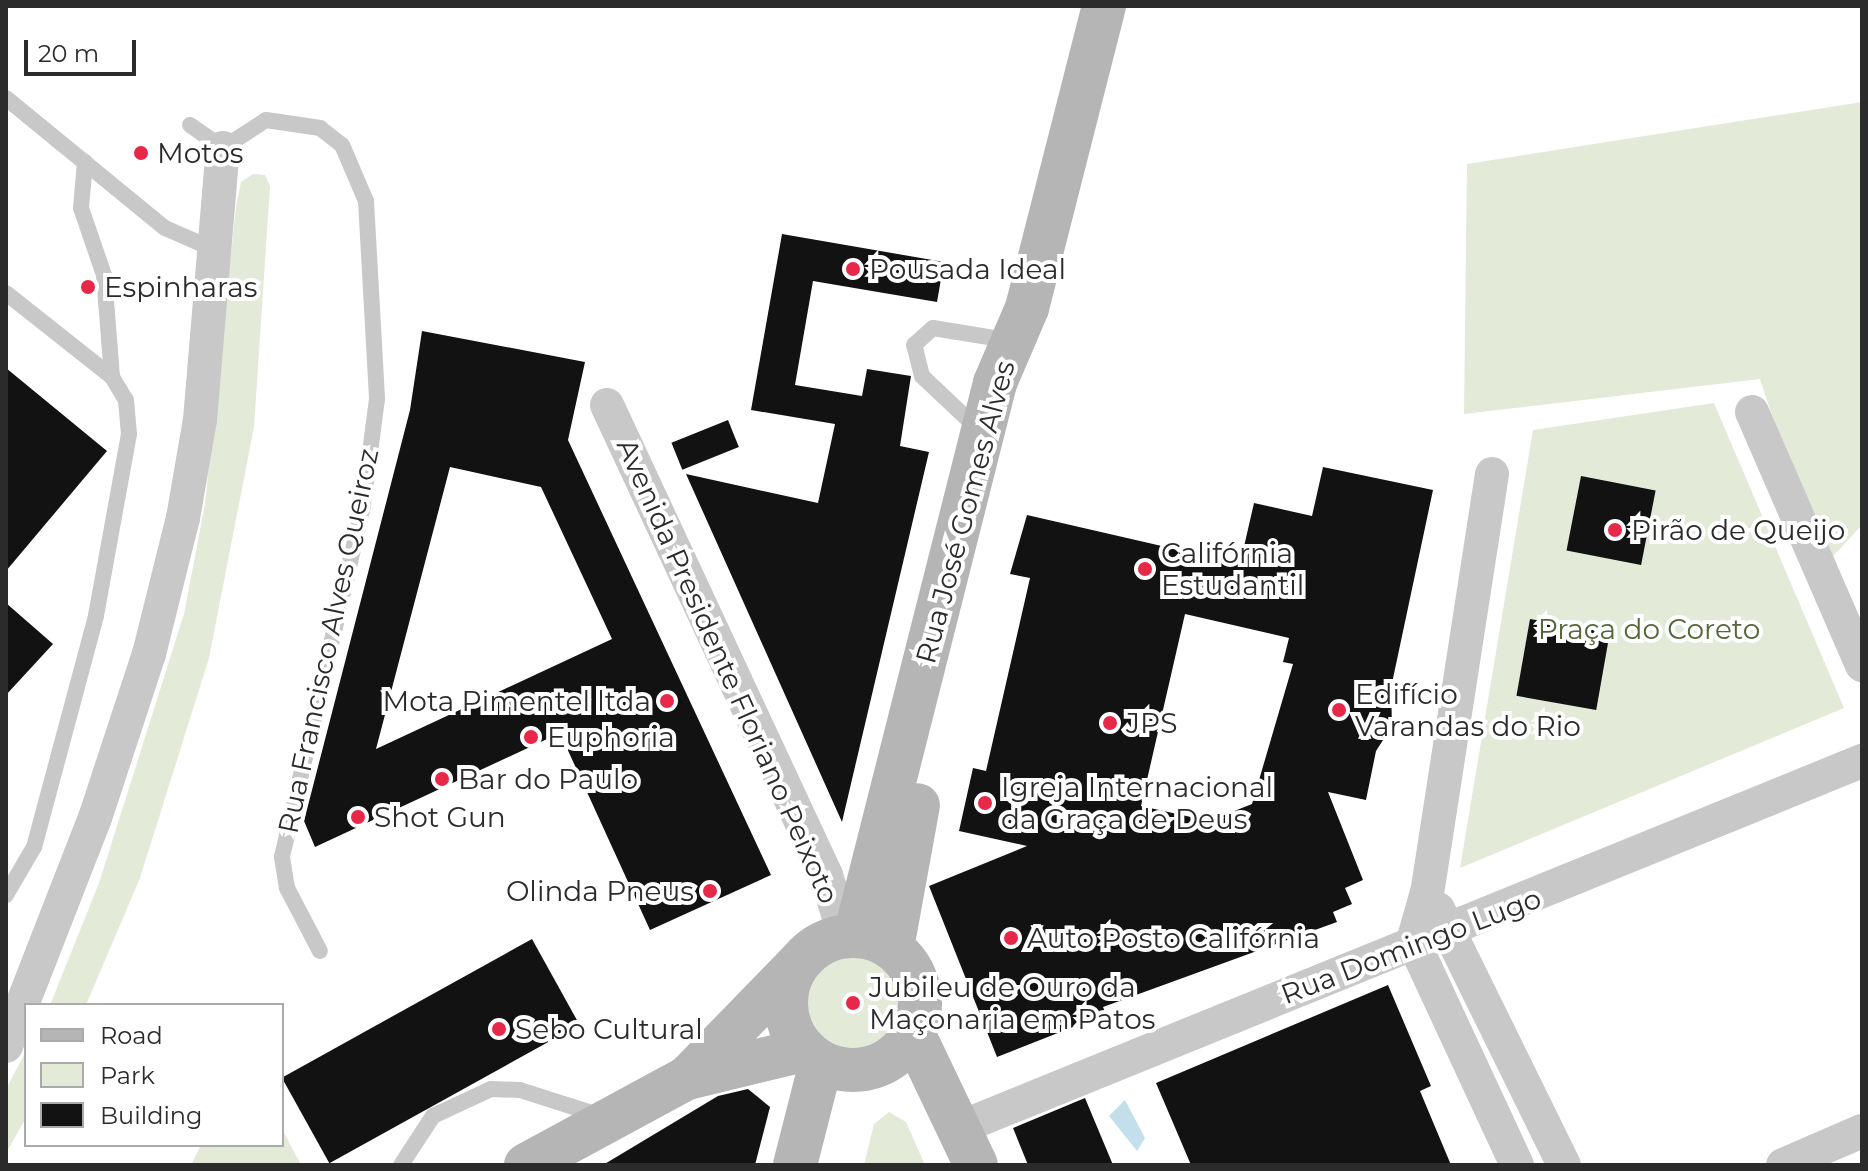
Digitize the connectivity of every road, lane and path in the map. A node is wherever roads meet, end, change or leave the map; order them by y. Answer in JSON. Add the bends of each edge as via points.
{"nodes":[{"id":1,"x":1104,"y":6,"type":"edge"},
{"id":2,"x":6,"y":98,"type":"edge"},
{"id":3,"x":190,"y":125,"type":"dead end"},
{"id":4,"x":223,"y":148,"type":"junction"},
{"id":5,"x":85,"y":162,"type":"junction"},
{"id":6,"x":213,"y":249,"type":"junction"},
{"id":7,"x":6,"y":293,"type":"edge"},
{"id":8,"x":1020,"y":325,"type":"junction"},
{"id":9,"x":112,"y":377,"type":"junction"},
{"id":10,"x":607,"y":405,"type":"dead end"},
{"id":11,"x":1752,"y":412,"type":"dead end"},
{"id":12,"x":982,"y":433,"type":"junction"},
{"id":13,"x":1492,"y":474,"type":"dead end"},
{"id":14,"x":1862,"y":665,"type":"edge"},
{"id":15,"x":1862,"y":761,"type":"edge"},
{"id":16,"x":1427,"y":892,"type":"junction"},
{"id":17,"x":6,"y":895,"type":"edge"},
{"id":18,"x":1451,"y":928,"type":"junction"},
{"id":19,"x":864,"y":941,"type":"junction"},
{"id":20,"x":1413,"y":941,"type":"junction"},
{"id":21,"x":320,"y":951,"type":"dead end"},
{"id":22,"x":798,"y":964,"type":"junction"},
{"id":23,"x":25,"y":1003,"type":"edge"},
{"id":24,"x":24,"y":1005,"type":"edge"},
{"id":25,"x":913,"y":1033,"type":"junction"},
{"id":26,"x":6,"y":1046,"type":"edge"},
{"id":27,"x":824,"y":1061,"type":"junction"},
{"id":28,"x":687,"y":1078,"type":"junction"},
{"id":29,"x":606,"y":1118,"type":"junction"},
{"id":30,"x":1862,"y":1131,"type":"edge"},
{"id":31,"x":967,"y":1147,"type":"edge"},
{"id":32,"x":401,"y":1165,"type":"edge"},
{"id":33,"x":526,"y":1165,"type":"edge"},
{"id":34,"x":795,"y":1165,"type":"edge"},
{"id":35,"x":823,"y":1165,"type":"edge"},
{"id":36,"x":1517,"y":1165,"type":"edge"},
{"id":37,"x":1564,"y":1165,"type":"edge"},
{"id":38,"x":1783,"y":1165,"type":"edge"}],
"edges":[{"from":1,"to":8,"type":"main road"},
{"from":2,"to":5,"type":"lane"},
{"from":3,"to":4,"type":"lane"},
{"from":4,"to":6,"type":"street"},
{"from":4,"to":21,"type":"lane","name":"Rua Francisco Alves Queiroz","via":[[266,120],[320,128],[342,145],[366,201],[377,399],[363,506],[282,857],[287,888]]},
{"from":5,"to":6,"type":"lane","via":[[165,228]]},
{"from":5,"to":9,"type":"lane","via":[[81,208],[104,275]]},
{"from":6,"to":23,"type":"street","via":[[200,420],[149,654],[50,946]]},
{"from":7,"to":9,"type":"lane"},
{"from":8,"to":12,"type":"main road","name":"Rua José Gomes Alves"},
{"from":8,"to":12,"type":"lane","via":[[933,328],[914,345],[922,376]]},
{"from":8,"to":19,"type":"main road","name":"Rua José Gomes Alves","via":[[1023,390],[906,853]]},
{"from":9,"to":17,"type":"lane","via":[[126,400],[129,434],[120,497],[34,847]]},
{"from":10,"to":19,"type":"street","name":"Avenida Presidente Floriano Peixoto","via":[[826,875]]},
{"from":11,"to":14,"type":"street"},
{"from":12,"to":19,"type":"main road","name":"Rua José Gomes Alves"},
{"from":13,"to":16,"type":"street"},
{"from":15,"to":18,"type":"street","name":"Rua Domingo Lugo"},
{"from":16,"to":18,"type":"street"},
{"from":16,"to":20,"type":"street"},
{"from":18,"to":20,"type":"street","name":"Rua Domingo Lugo"},
{"from":18,"to":37,"type":"street"},
{"from":19,"to":22,"type":"main road"},
{"from":19,"to":25,"type":"main road","via":[[919,989]]},
{"from":20,"to":31,"type":"street","name":"Rua Domingo Lugo"},
{"from":20,"to":36,"type":"street"},
{"from":22,"to":27,"type":"main road","via":[[786,1014]]},
{"from":22,"to":28,"type":"main road"},
{"from":24,"to":26,"type":"street"},
{"from":25,"to":27,"type":"main road","via":[[893,1058]]},
{"from":25,"to":31,"type":"main road"},
{"from":27,"to":28,"type":"main road"},
{"from":27,"to":34,"type":"main road"},
{"from":27,"to":35,"type":"main road"},
{"from":28,"to":29,"type":"main road"},
{"from":29,"to":32,"type":"lane","via":[[520,1090],[491,1089],[433,1116]]},
{"from":29,"to":33,"type":"main road"},
{"from":30,"to":38,"type":"street"}]}
